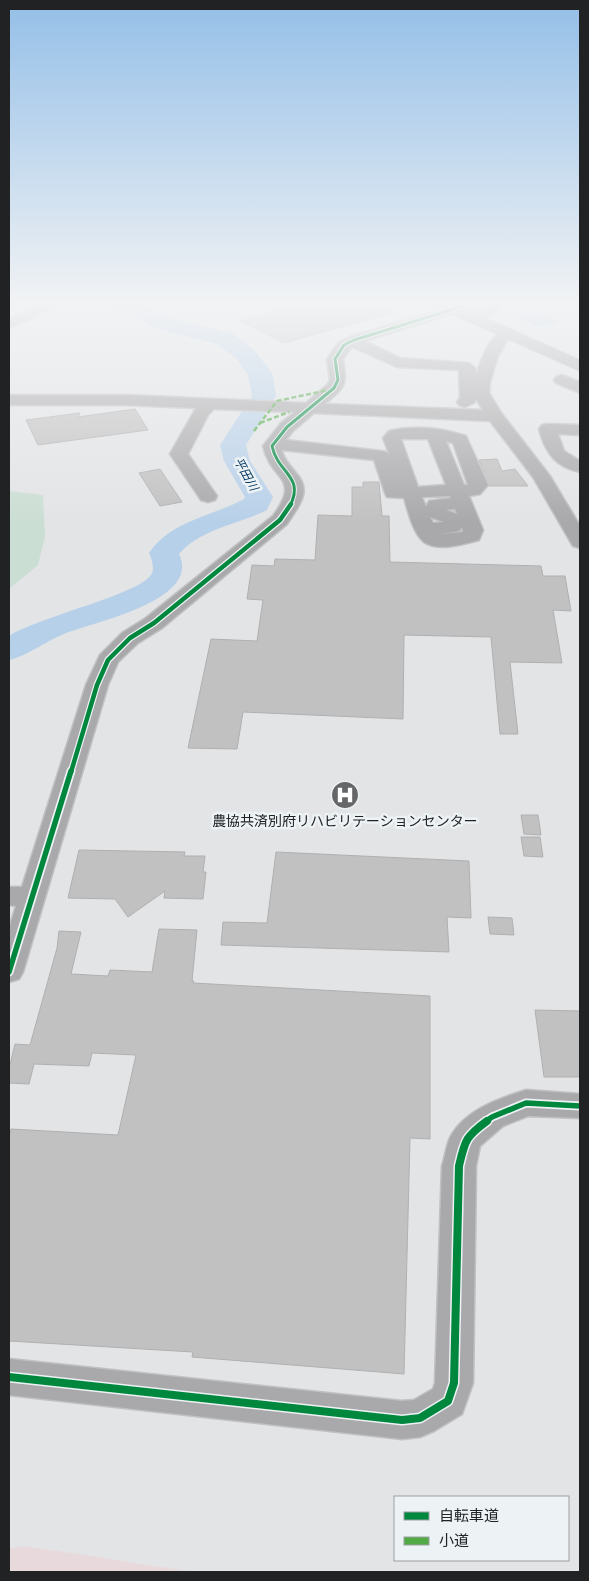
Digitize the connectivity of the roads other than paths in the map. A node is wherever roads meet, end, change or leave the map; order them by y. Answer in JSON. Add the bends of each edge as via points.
{"nodes":[{"id":1,"x":337,"y":376,"type":"edge"},
{"id":2,"x":468,"y":376,"type":"edge"},
{"id":3,"x":484,"y":376,"type":"edge"},
{"id":4,"x":562,"y":380,"type":"dead end"},
{"id":5,"x":580,"y":388,"type":"edge"},
{"id":6,"x":9,"y":400,"type":"edge"},
{"id":7,"x":209,"y":404,"type":"junction"},
{"id":8,"x":308,"y":409,"type":"junction"},
{"id":9,"x":449,"y":414,"type":"junction"},
{"id":10,"x":495,"y":416,"type":"junction"},
{"id":11,"x":580,"y":430,"type":"edge"},
{"id":12,"x":437,"y":440,"type":"junction"},
{"id":13,"x":273,"y":444,"type":"junction"},
{"id":14,"x":419,"y":460,"type":"junction"},
{"id":15,"x":580,"y":466,"type":"edge"},
{"id":16,"x":412,"y":493,"type":"junction"},
{"id":17,"x":452,"y":495,"type":"junction"},
{"id":18,"x":208,"y":496,"type":"dead end"},
{"id":19,"x":425,"y":529,"type":"junction"},
{"id":20,"x":580,"y":542,"type":"edge"},
{"id":21,"x":21,"y":896,"type":"edge"},
{"id":22,"x":9,"y":972,"type":"edge"},
{"id":23,"x":580,"y":1106,"type":"edge"},
{"id":24,"x":9,"y":1377,"type":"edge"}],
"edges":[{"from":1,"to":8,"type":"street","via":[[338,380],[327,394]]},
{"from":2,"to":9,"type":"street","via":[[468,400]]},
{"from":3,"to":10,"type":"street","via":[[482,393]]},
{"from":4,"to":5,"type":"street"},
{"from":6,"to":7,"type":"street","via":[[85,398]]},
{"from":7,"to":8,"type":"street"},
{"from":7,"to":18,"type":"street","via":[[179,454]]},
{"from":8,"to":9,"type":"street"},
{"from":8,"to":13,"type":"street"},
{"from":9,"to":10,"type":"street"},
{"from":10,"to":20,"type":"street","via":[[540,476]]},
{"from":11,"to":15,"type":"street","via":[[548,429],[556,452],[563,460]]},
{"from":12,"to":14,"type":"street"},
{"from":12,"to":14,"type":"street","via":[[395,434],[392,438]]},
{"from":12,"to":17,"type":"street","via":[[460,440],[479,485],[473,490]]},
{"from":13,"to":16,"type":"street","via":[[381,456],[394,493]]},
{"from":13,"to":21,"type":"street","via":[[274,457],[295,484],[296,499],[280,520],[176,605],[130,638],[108,660]]},
{"from":14,"to":16,"type":"street"},
{"from":14,"to":17,"type":"street"},
{"from":14,"to":17,"type":"street","via":[[426,481]]},
{"from":16,"to":17,"type":"street"},
{"from":16,"to":19,"type":"street"},
{"from":17,"to":19,"type":"street","via":[[434,509],[438,514],[455,520],[455,524]]},
{"from":17,"to":19,"type":"street","via":[[473,530],[472,536],[432,539]]},
{"from":21,"to":22,"type":"street"},
{"from":23,"to":24,"type":"street","via":[[526,1103],[492,1117],[465,1141],[459,1166],[454,1383],[448,1401],[420,1418],[402,1420]]}]}
